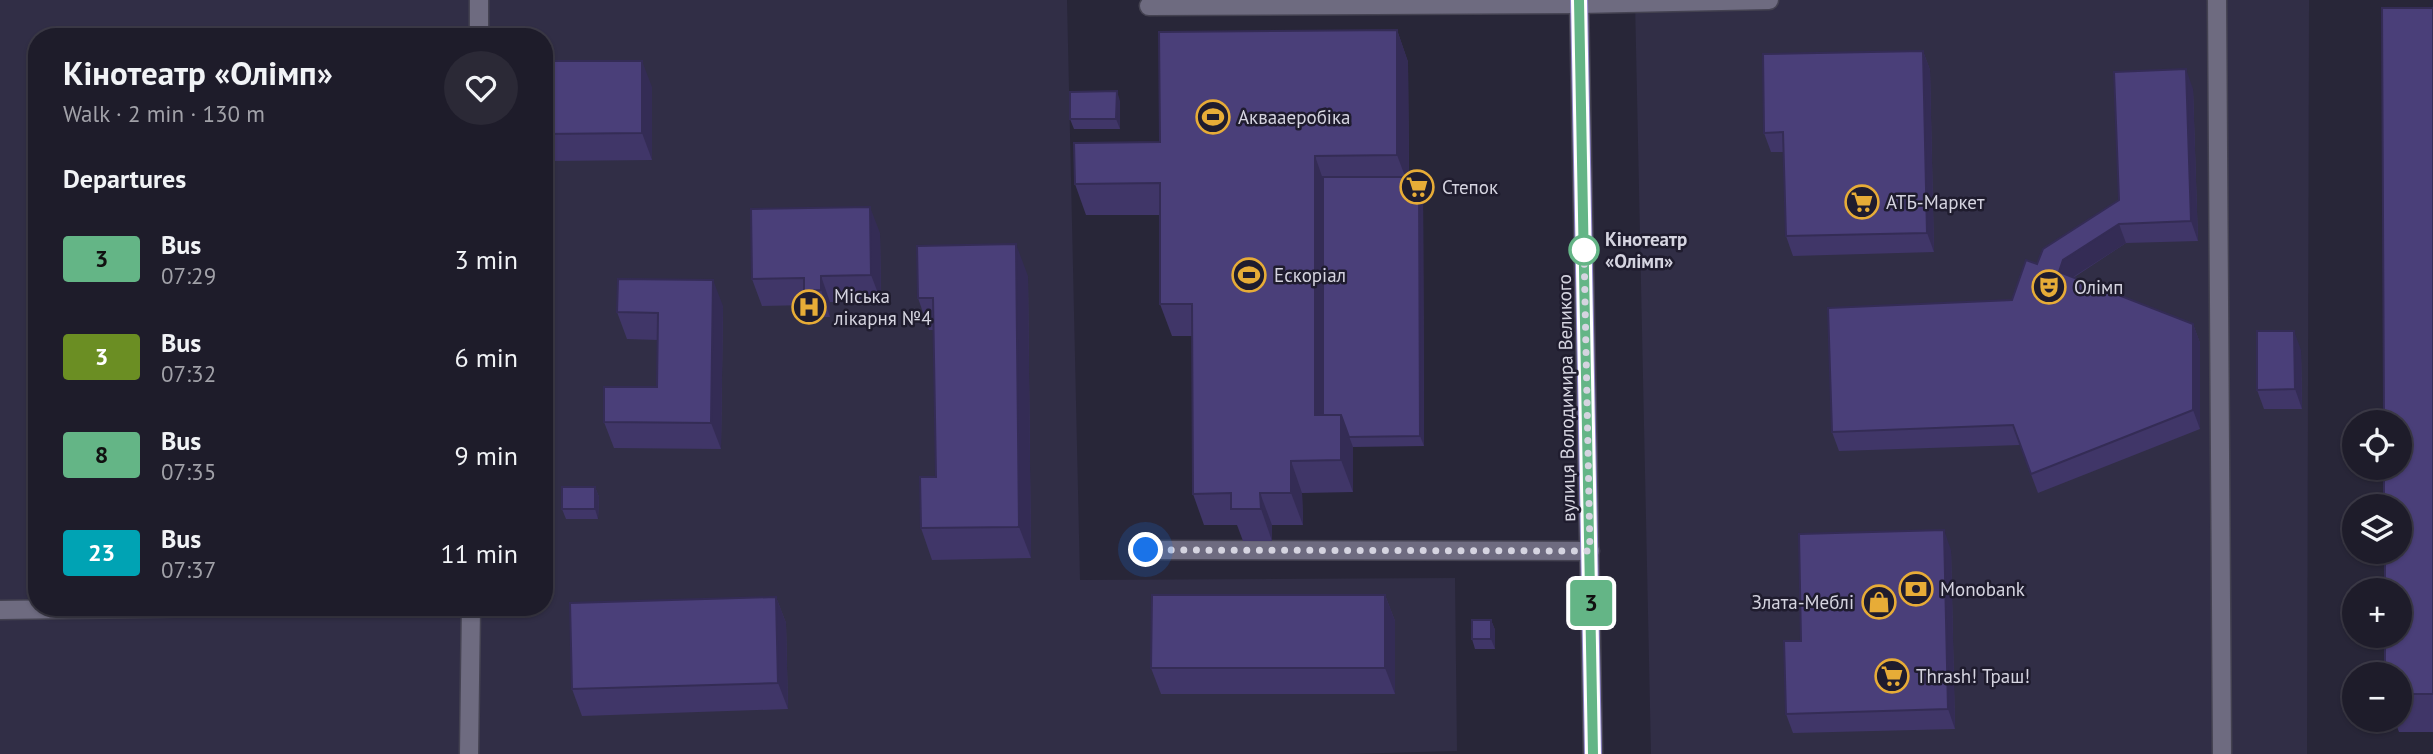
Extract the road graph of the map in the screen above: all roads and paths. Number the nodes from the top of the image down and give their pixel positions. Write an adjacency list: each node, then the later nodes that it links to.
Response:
1 (479, 0): 6 (street)
2 (1769, 0): 4 (street)
3 (2217, 0): 14 (street)
4 (1579, 2): 5 (street); 8 (main road, вулиця Володимира Великого)
5 (1149, 6)
6 (479, 28)
7 (1146, 550): 8 (street)
8 (1590, 551): 13 (main road, вулиця Володимира Великого)
9 (0, 610): 10 (street)
10 (28, 610)
11 (471, 616): 12 (street)
12 (470, 754)
13 (1593, 754)
14 (2222, 754)

